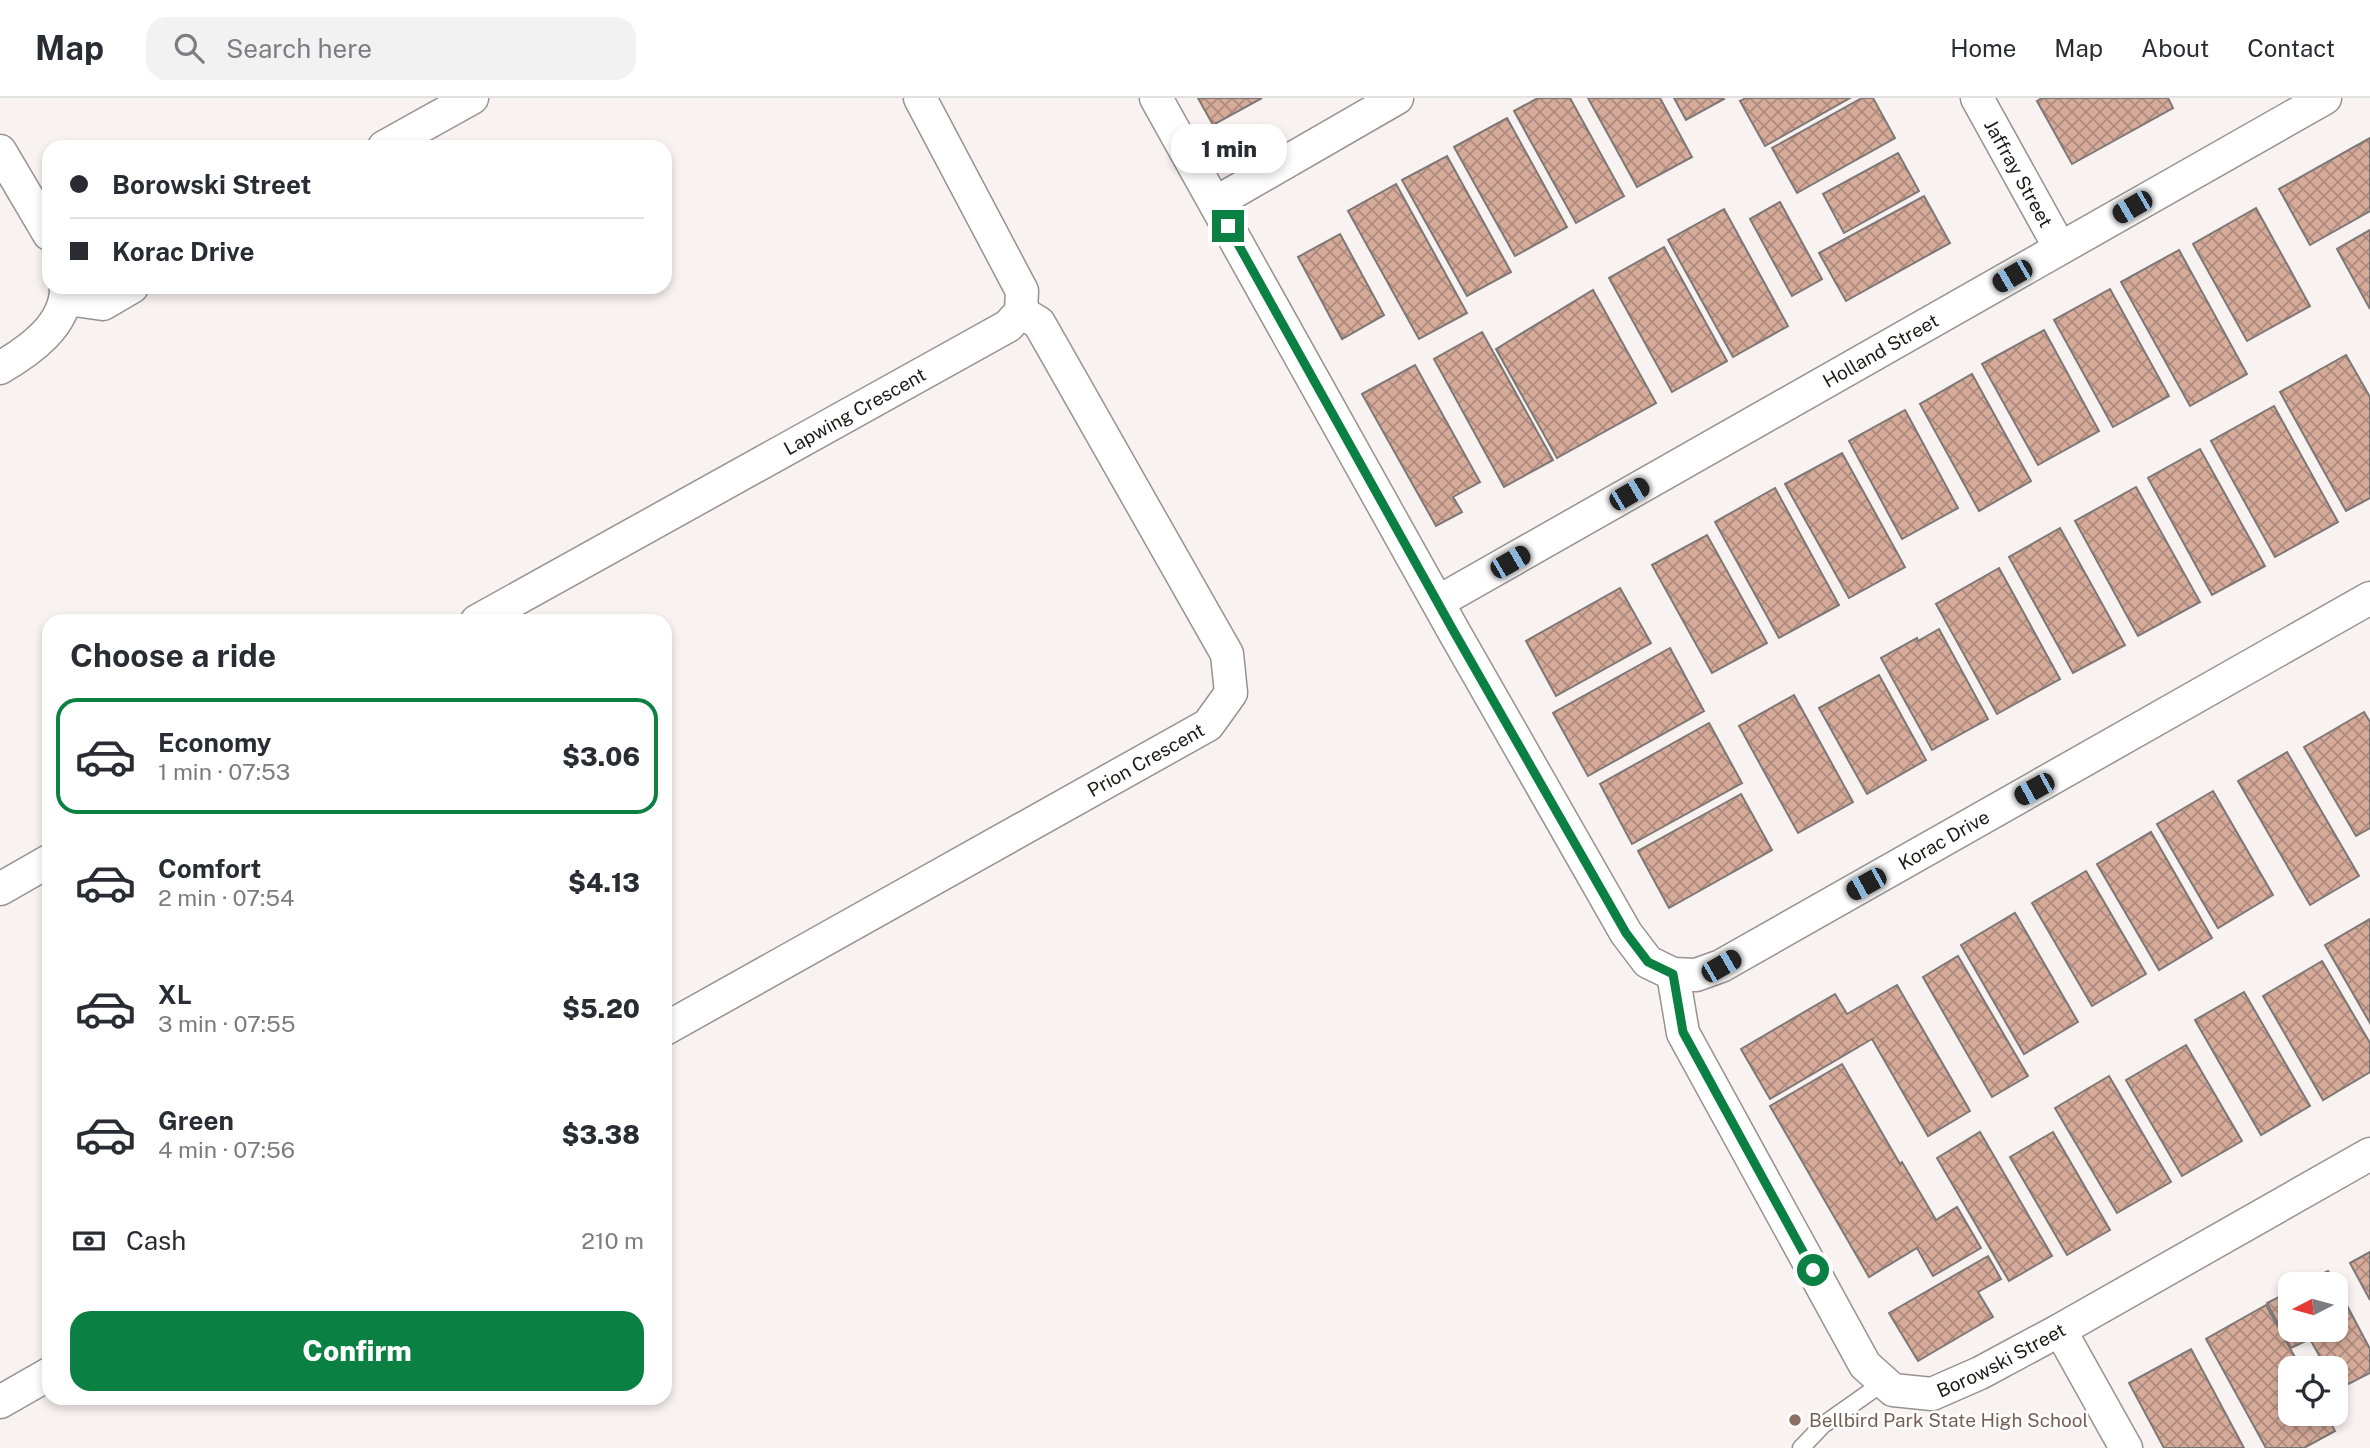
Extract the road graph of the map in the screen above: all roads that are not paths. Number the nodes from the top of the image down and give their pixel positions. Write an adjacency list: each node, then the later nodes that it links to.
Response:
1 (472, 98): 7 (street)
2 (920, 98): 15 (street)
3 (1156, 98): 9 (street)
4 (1397, 98): 9 (street)
5 (1977, 98): 11 (street, Jaffray Street)
6 (2325, 98): 11 (street, Holland Street)
7 (397, 140)
8 (0, 151): 10 (street)
9 (1215, 203): 18 (street)
10 (42, 222)
11 (2060, 248): 18 (street, Holland Street)
12 (66, 294): 16 (street)
13 (69, 294): 14 (street)
14 (120, 294)
15 (1021, 312): 19 (street, Lapwing Crescent); 23 (street, Prion Crescent)
16 (0, 368)
17 (2370, 598): 22 (street, Korac Drive)
18 (1438, 603): 22 (street)
19 (490, 614)
20 (42, 866): 21 (street)
21 (0, 889)
22 (1673, 974): 27 (street, Borowski Street)
23 (672, 1025)
24 (2370, 1154): 25 (street, Borowski Street)
25 (2060, 1330): 27 (street, Borowski Street); 30 (street)
26 (42, 1378): 28 (street)
27 (1884, 1382): 29 (lane)
28 (0, 1402)
29 (1801, 1448)
30 (2126, 1448)

